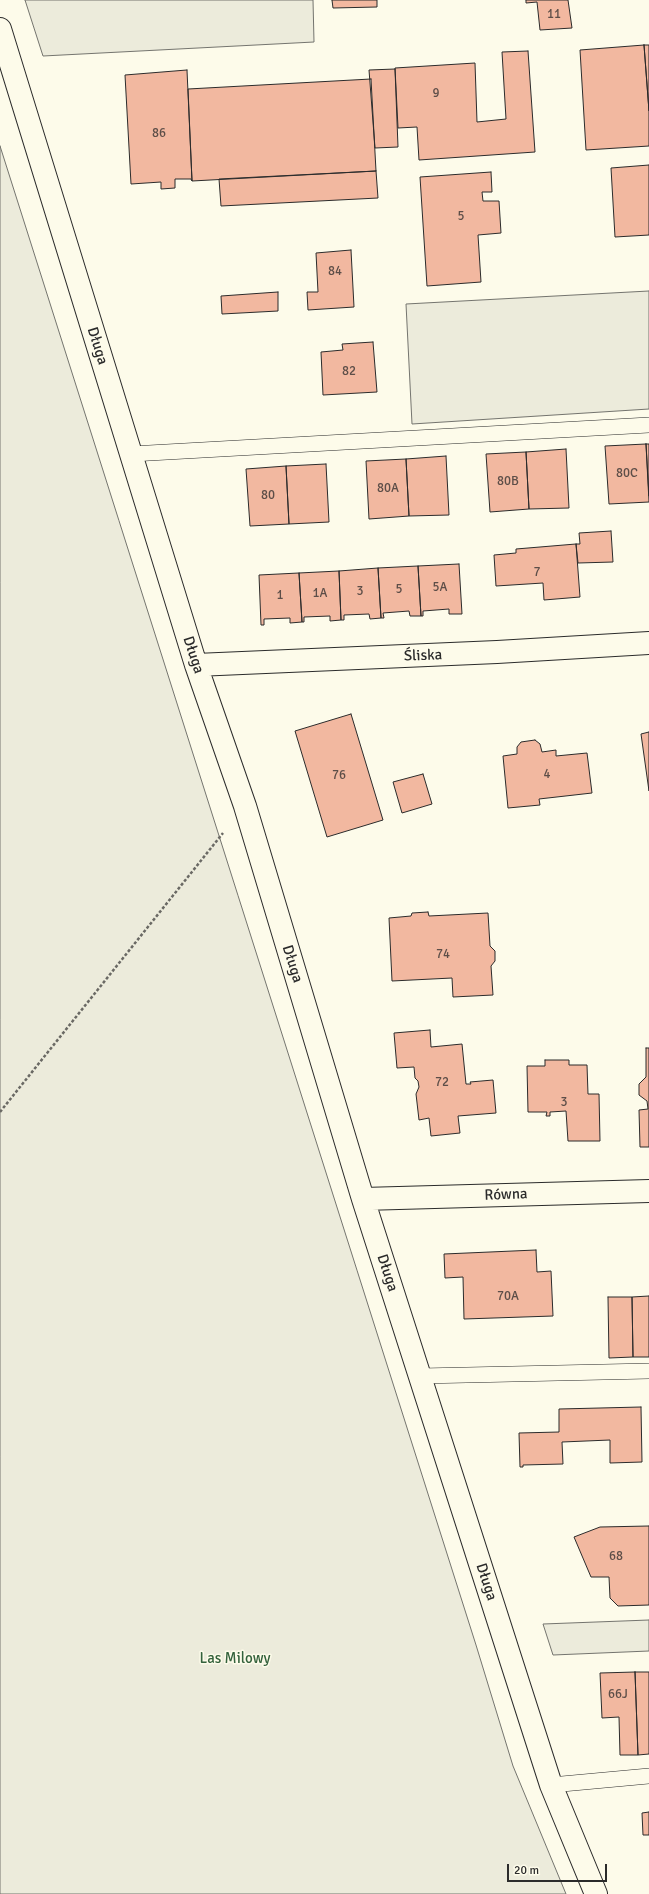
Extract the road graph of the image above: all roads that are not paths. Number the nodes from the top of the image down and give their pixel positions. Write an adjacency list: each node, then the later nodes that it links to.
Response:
1 (0, 29): 3 (street, Długa)
2 (649, 425): 3 (lane)
3 (131, 454): 5 (street, Długa)
4 (649, 643): 5 (street, Śliska)
5 (196, 665): 7 (street, Długa)
6 (649, 1191): 7 (street, Równa)
7 (363, 1199): 9 (street, Długa)
8 (649, 1371): 9 (lane)
9 (421, 1376): 11 (street, Długa)
10 (649, 1776): 11 (lane)
11 (551, 1785): 12 (street, Długa)
12 (596, 1894)

